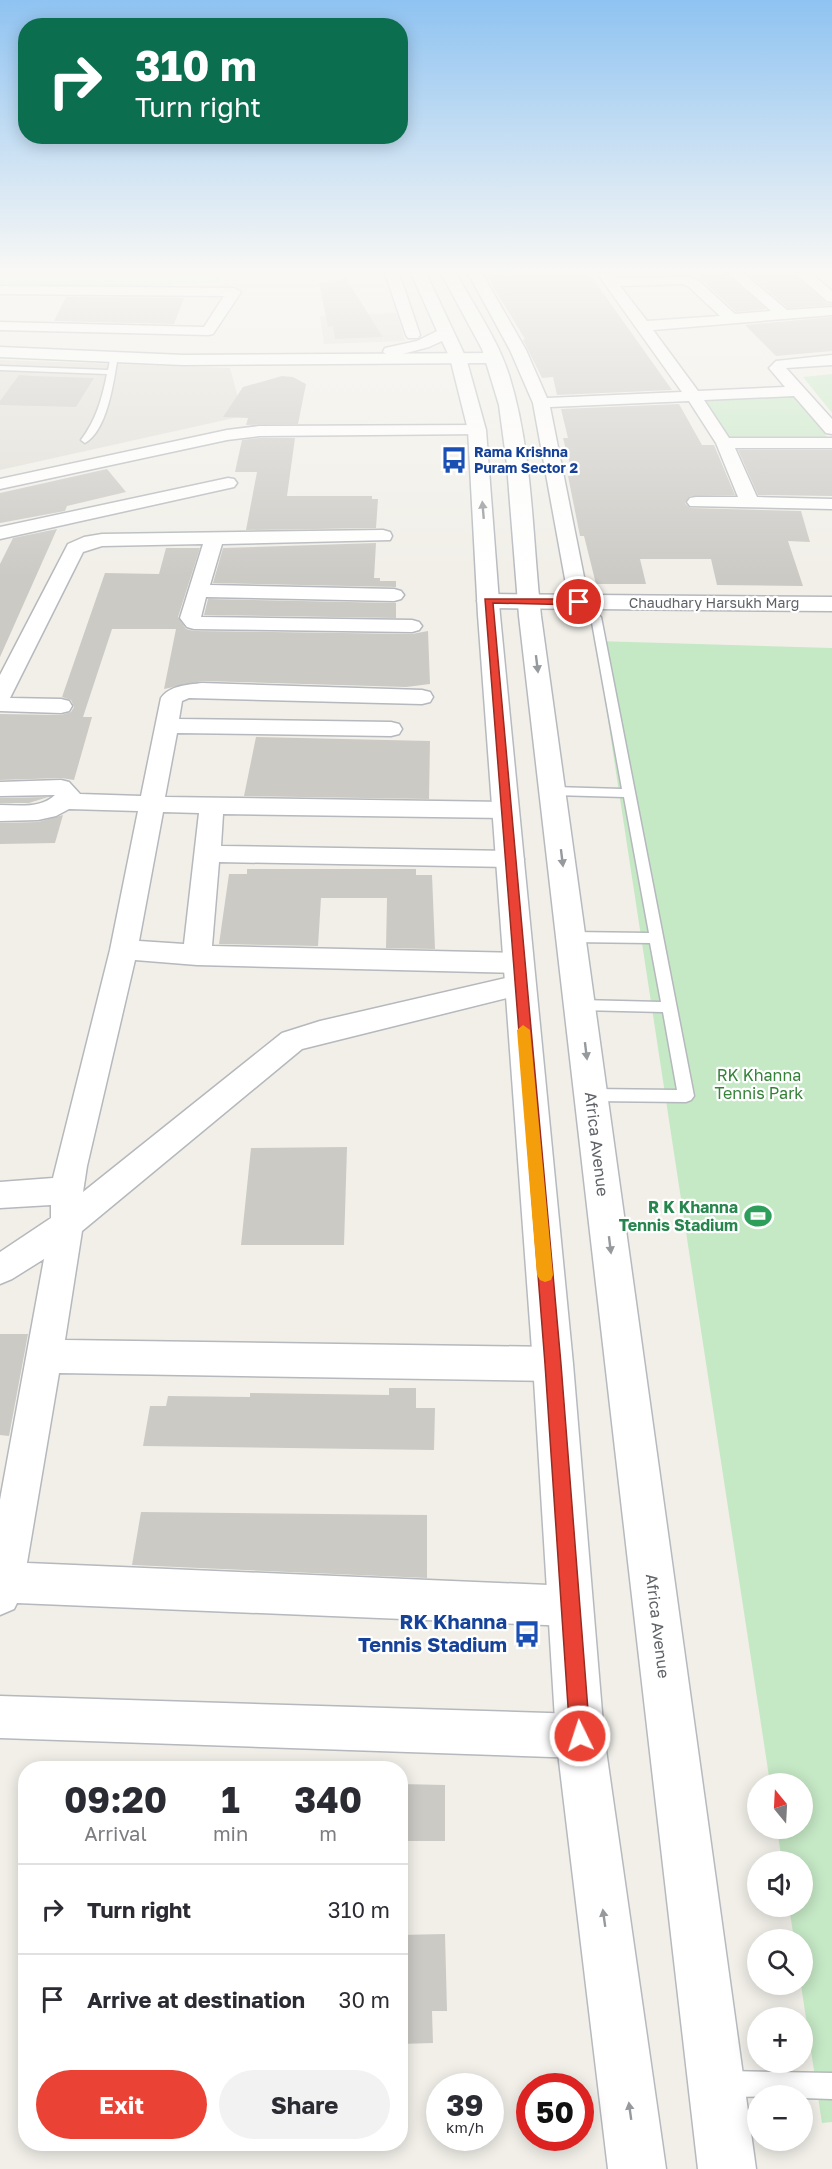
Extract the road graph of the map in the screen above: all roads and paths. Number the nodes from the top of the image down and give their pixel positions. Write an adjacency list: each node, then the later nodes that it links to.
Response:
1 (111, 374): 12 (lane)
2 (458, 374): 11 (main road, Africa Avenue)
3 (500, 374): 28 (main road, Africa Avenue)
4 (529, 374): 9 (street)
5 (678, 374): 8 (street)
6 (782, 374): 7 (street)
7 (799, 391): 8 (street); 10 (street)
8 (693, 395): 9 (street); 13 (street)
9 (541, 403): 29 (street)
10 (832, 429)
11 (477, 430): 16 (street); 23 (main road, Africa Avenue, one-way to 11)
12 (85, 440)
13 (724, 443): 14 (street); 18 (street)
14 (832, 443)
15 (228, 483): 20 (street)
16 (0, 484)
17 (696, 502): 18 (street)
18 (750, 503): 19 (street)
19 (832, 504)
20 (0, 533)
21 (383, 536): 22 (street)
22 (215, 537): 24 (street); 32 (street)
23 (486, 545): 27 (main road, Africa Avenue); 36 (main road)
24 (197, 591): 25 (street); 31 (street)
25 (394, 594)
26 (832, 604): 29 (main road, Chaudhary Harsukh Marg)
27 (488, 608): 28 (main road, Chaudhary Harsukh Marg); 36 (main road, Africa Avenue)
28 (529, 608): 29 (main road, Chaudhary Harsukh Marg); 40 (main road, Africa Avenue, one-way to 40)
29 (586, 612): 30 (main road, Chaudhary Harsukh Marg); 41 (lane)
30 (832, 618)
31 (412, 626)
32 (0, 696)
33 (422, 697): 37 (street)
34 (0, 704): 35 (street)
35 (61, 706)
36 (497, 709): 45 (main road, Africa Avenue)
37 (166, 726): 38 (street); 43 (street)
38 (391, 729)
39 (0, 789): 42 (street)
40 (554, 791): 41 (lane); 49 (main road, Africa Avenue, one-way to 49)
41 (629, 793): 50 (lane)
42 (64, 801): 43 (street); 46 (street)
43 (153, 804): 44 (street); 51 (street)
44 (212, 806): 45 (street); 47 (street)
45 (505, 810): 48 (main road, Africa Avenue)
46 (0, 813)
47 (208, 854): 48 (street); 52 (street)
48 (511, 859): 53 (main road, Africa Avenue)
49 (572, 937): 50 (lane); 54 (main road, Africa Avenue)
50 (657, 938): 55 (lane)
51 (124, 950): 52 (street); 58 (street)
52 (197, 955): 53 (street)
53 (518, 974): 58 (street); 61 (main road, Africa Avenue)
54 (580, 1005): 55 (lane); 56 (main road, Africa Avenue, one-way to 56)
55 (670, 1007): 56 (lane)
56 (591, 1095): 66 (main road, Africa Avenue, one-way to 66)
57 (0, 1195): 58 (street)
58 (67, 1208): 59 (street); 60 (street)
59 (0, 1269)
60 (44, 1356): 61 (street); 62 (street)
61 (553, 1364): 63 (main road, Africa Avenue)
62 (1, 1588): 63 (street)
63 (571, 1606): 65 (main road, Africa Avenue)
64 (0, 1717): 65 (street)
65 (580, 1736): 68 (main road, Africa Avenue, one-way to 65)
66 (716, 2084): 67 (lane); 69 (main road, Africa Avenue)
67 (832, 2086)
68 (637, 2169)
69 (727, 2169)

